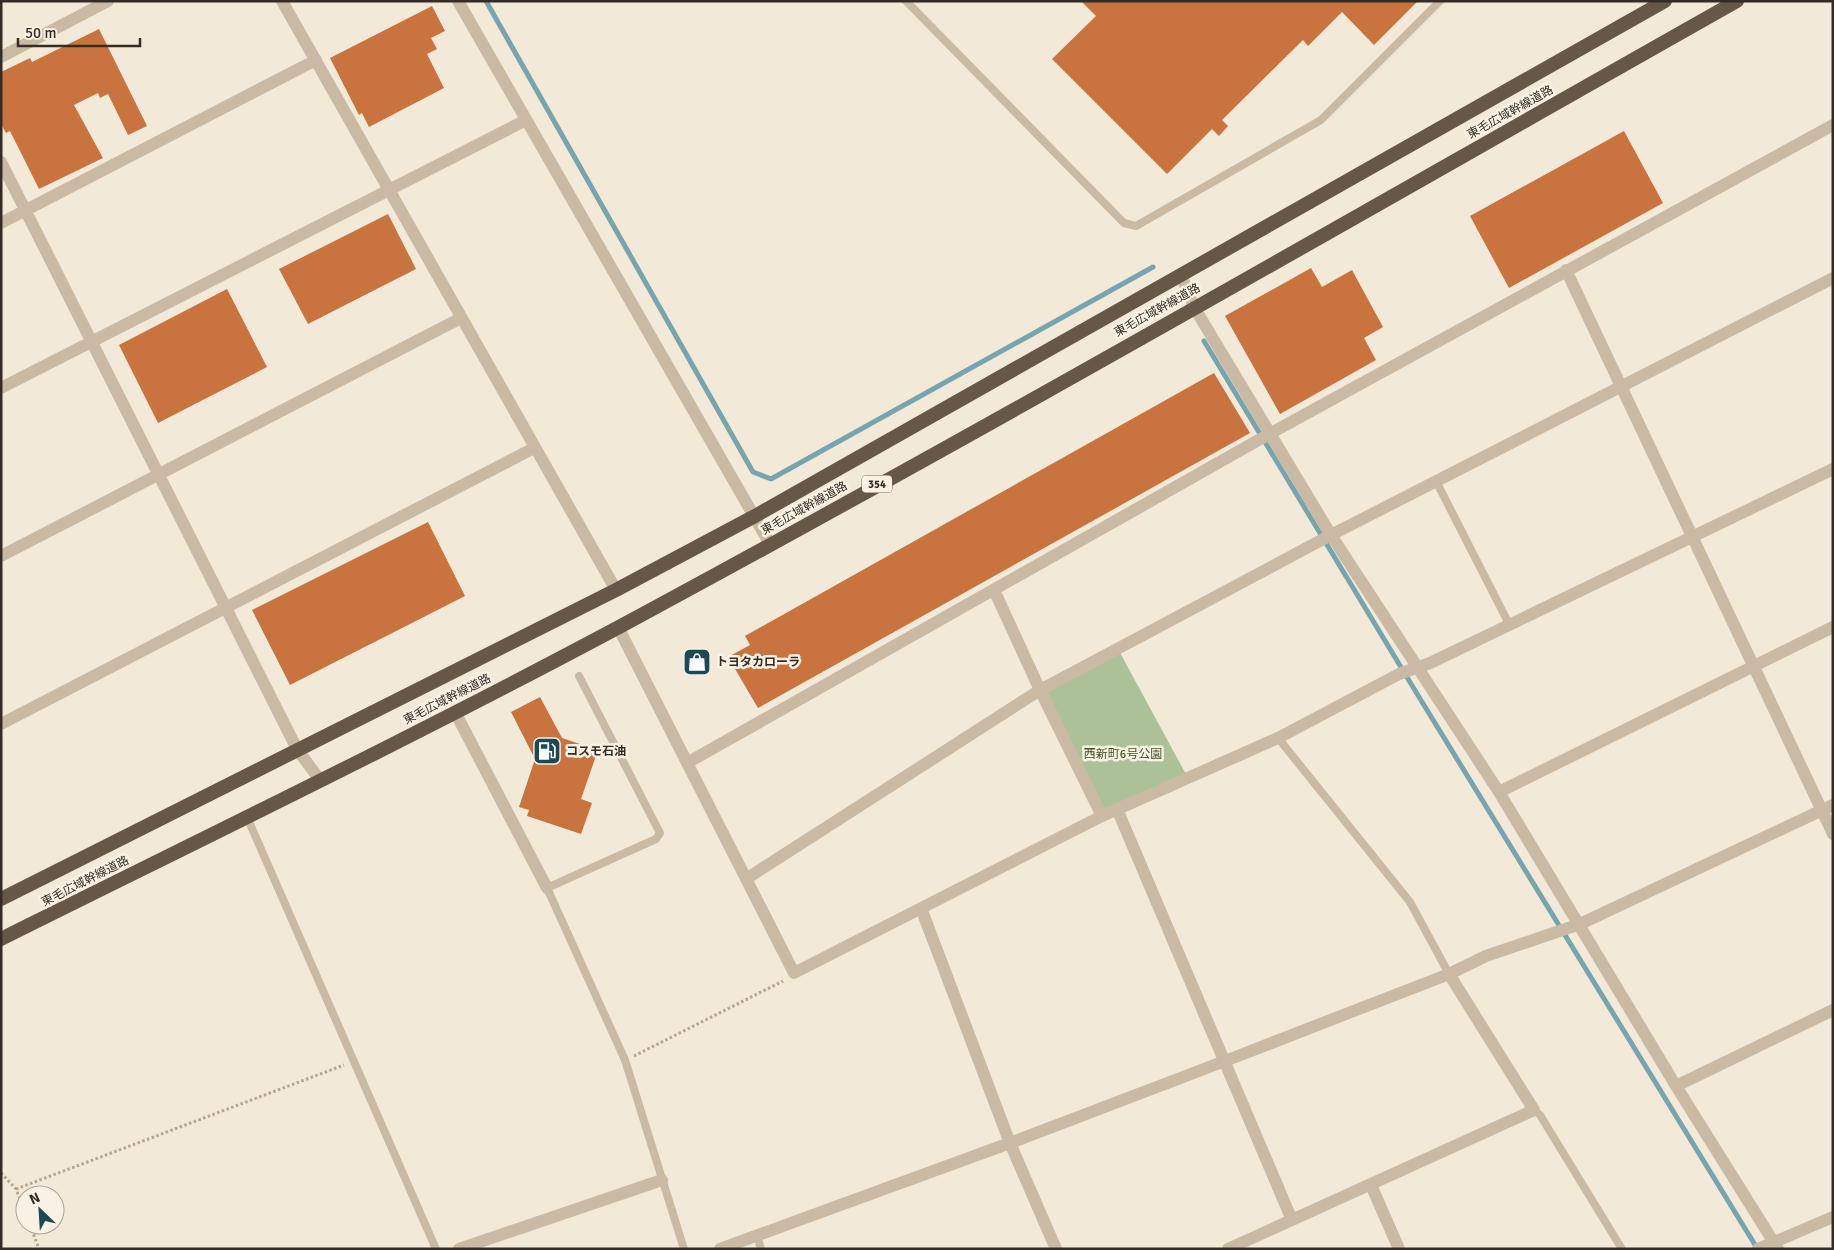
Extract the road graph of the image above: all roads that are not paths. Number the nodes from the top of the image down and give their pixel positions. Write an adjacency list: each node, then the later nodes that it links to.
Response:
1 (108, 1): 8 (street)
2 (282, 1): 9 (street)
3 (458, 1): 10 (street)
4 (1440, 1): 7 (lane)
5 (1665, 1): 17 (highway, 東毛広域幹線道路 / 354)
6 (1737, 1): 19 (highway, 東毛広域幹線道路 / 354)
7 (910, 3)
8 (1, 57)
9 (316, 60): 13 (street); 14 (street)
10 (526, 120): 13 (street); 29 (street)
11 (1833, 125): 16 (street)
12 (1, 162): 14 (street)
13 (389, 191): 20 (street); 21 (street)
14 (26, 210): 15 (street); 21 (street)
15 (1, 223)
16 (1566, 270): 22 (street); 24 (street)
17 (1180, 275): 19 (street); 29 (highway, 東毛広域幹線道路 / 354)
18 (1833, 278): 22 (street)
19 (1194, 307): 24 (street); 32 (highway, 東毛広域幹線道路 / 354)
20 (461, 318): 25 (street); 27 (street)
21 (92, 342): 23 (street); 27 (street)
22 (1622, 384): 28 (street); 31 (street)
23 (1, 388)
24 (1271, 433): 30 (street); 35 (street)
25 (534, 448): 34 (street); 36 (street)
26 (1833, 469): 31 (street)
27 (160, 475): 33 (street); 36 (street)
28 (1436, 481): 30 (street); 37 (lane)
29 (755, 516): 32 (street); 34 (highway, 東毛広域幹線道路 / 354)
30 (1331, 535): 41 (street); 43 (street)
31 (1691, 537): 37 (street); 40 (street)
32 (770, 544): 38 (highway, 東毛広域幹線道路 / 354)
33 (1, 556)
34 (616, 590): 47 (highway, 東毛広域幹線道路 / 354)
35 (994, 590): 43 (street); 48 (street)
36 (226, 609): 45 (street); 47 (street)
37 (1509, 624): 41 (street)
38 (618, 627): 44 (highway, 東毛広域幹線道路 / 354); 48 (street)
39 (1833, 627): 40 (street)
40 (1753, 665): 50 (street); 51 (street)
41 (1416, 668): 46 (street); 50 (street)
42 (579, 676): 57 (lane)
43 (1040, 690): 53 (street); 56 (street)
44 (455, 712): 49 (highway, 東毛広域幹線道路 / 354); 57 (street)
45 (1, 724)
46 (1278, 738): 52 (street); 62 (lane)
47 (297, 749): 49 (street); 58 (highway, 東毛広域幹線道路 / 354)
48 (687, 763): 56 (street)
49 (320, 780): 54 (highway, 東毛広域幹線道路 / 354)
50 (1499, 792): 60 (street)
51 (1827, 808): 55 (street); 60 (street)
52 (1117, 809): 53 (street); 64 (street)
53 (1102, 816): 59 (street)
54 (247, 817): 61 (highway, 東毛広域幹線道路 / 354); 74 (lane)
55 (1833, 834)
56 (746, 879): 59 (street)
57 (547, 888): 68 (lane)
58 (1, 899)
59 (921, 908): 67 (street)
60 (1580, 924): 62 (street); 65 (street)
61 (1, 939)
62 (1449, 974): 64 (street); 66 (street)
63 (1833, 1010): 65 (street)
64 (1225, 1061): 67 (street); 71 (street)
65 (1676, 1086): 73 (street)
66 (1534, 1110): 69 (street); 82 (lane)
67 (1010, 1143): 72 (street); 79 (street)
68 (662, 1180): 75 (street); 76 (lane)
69 (1371, 1185): 71 (street); 81 (street)
70 (1833, 1217): 73 (street)
71 (1292, 1220): 80 (street)
72 (757, 1235): 77 (street); 78 (lane)
73 (1768, 1247)
74 (436, 1249)
75 (459, 1249)
76 (684, 1249)
77 (720, 1249)
78 (762, 1249)
79 (1056, 1249)
80 (1228, 1249)
81 (1399, 1249)
82 (1622, 1249)

